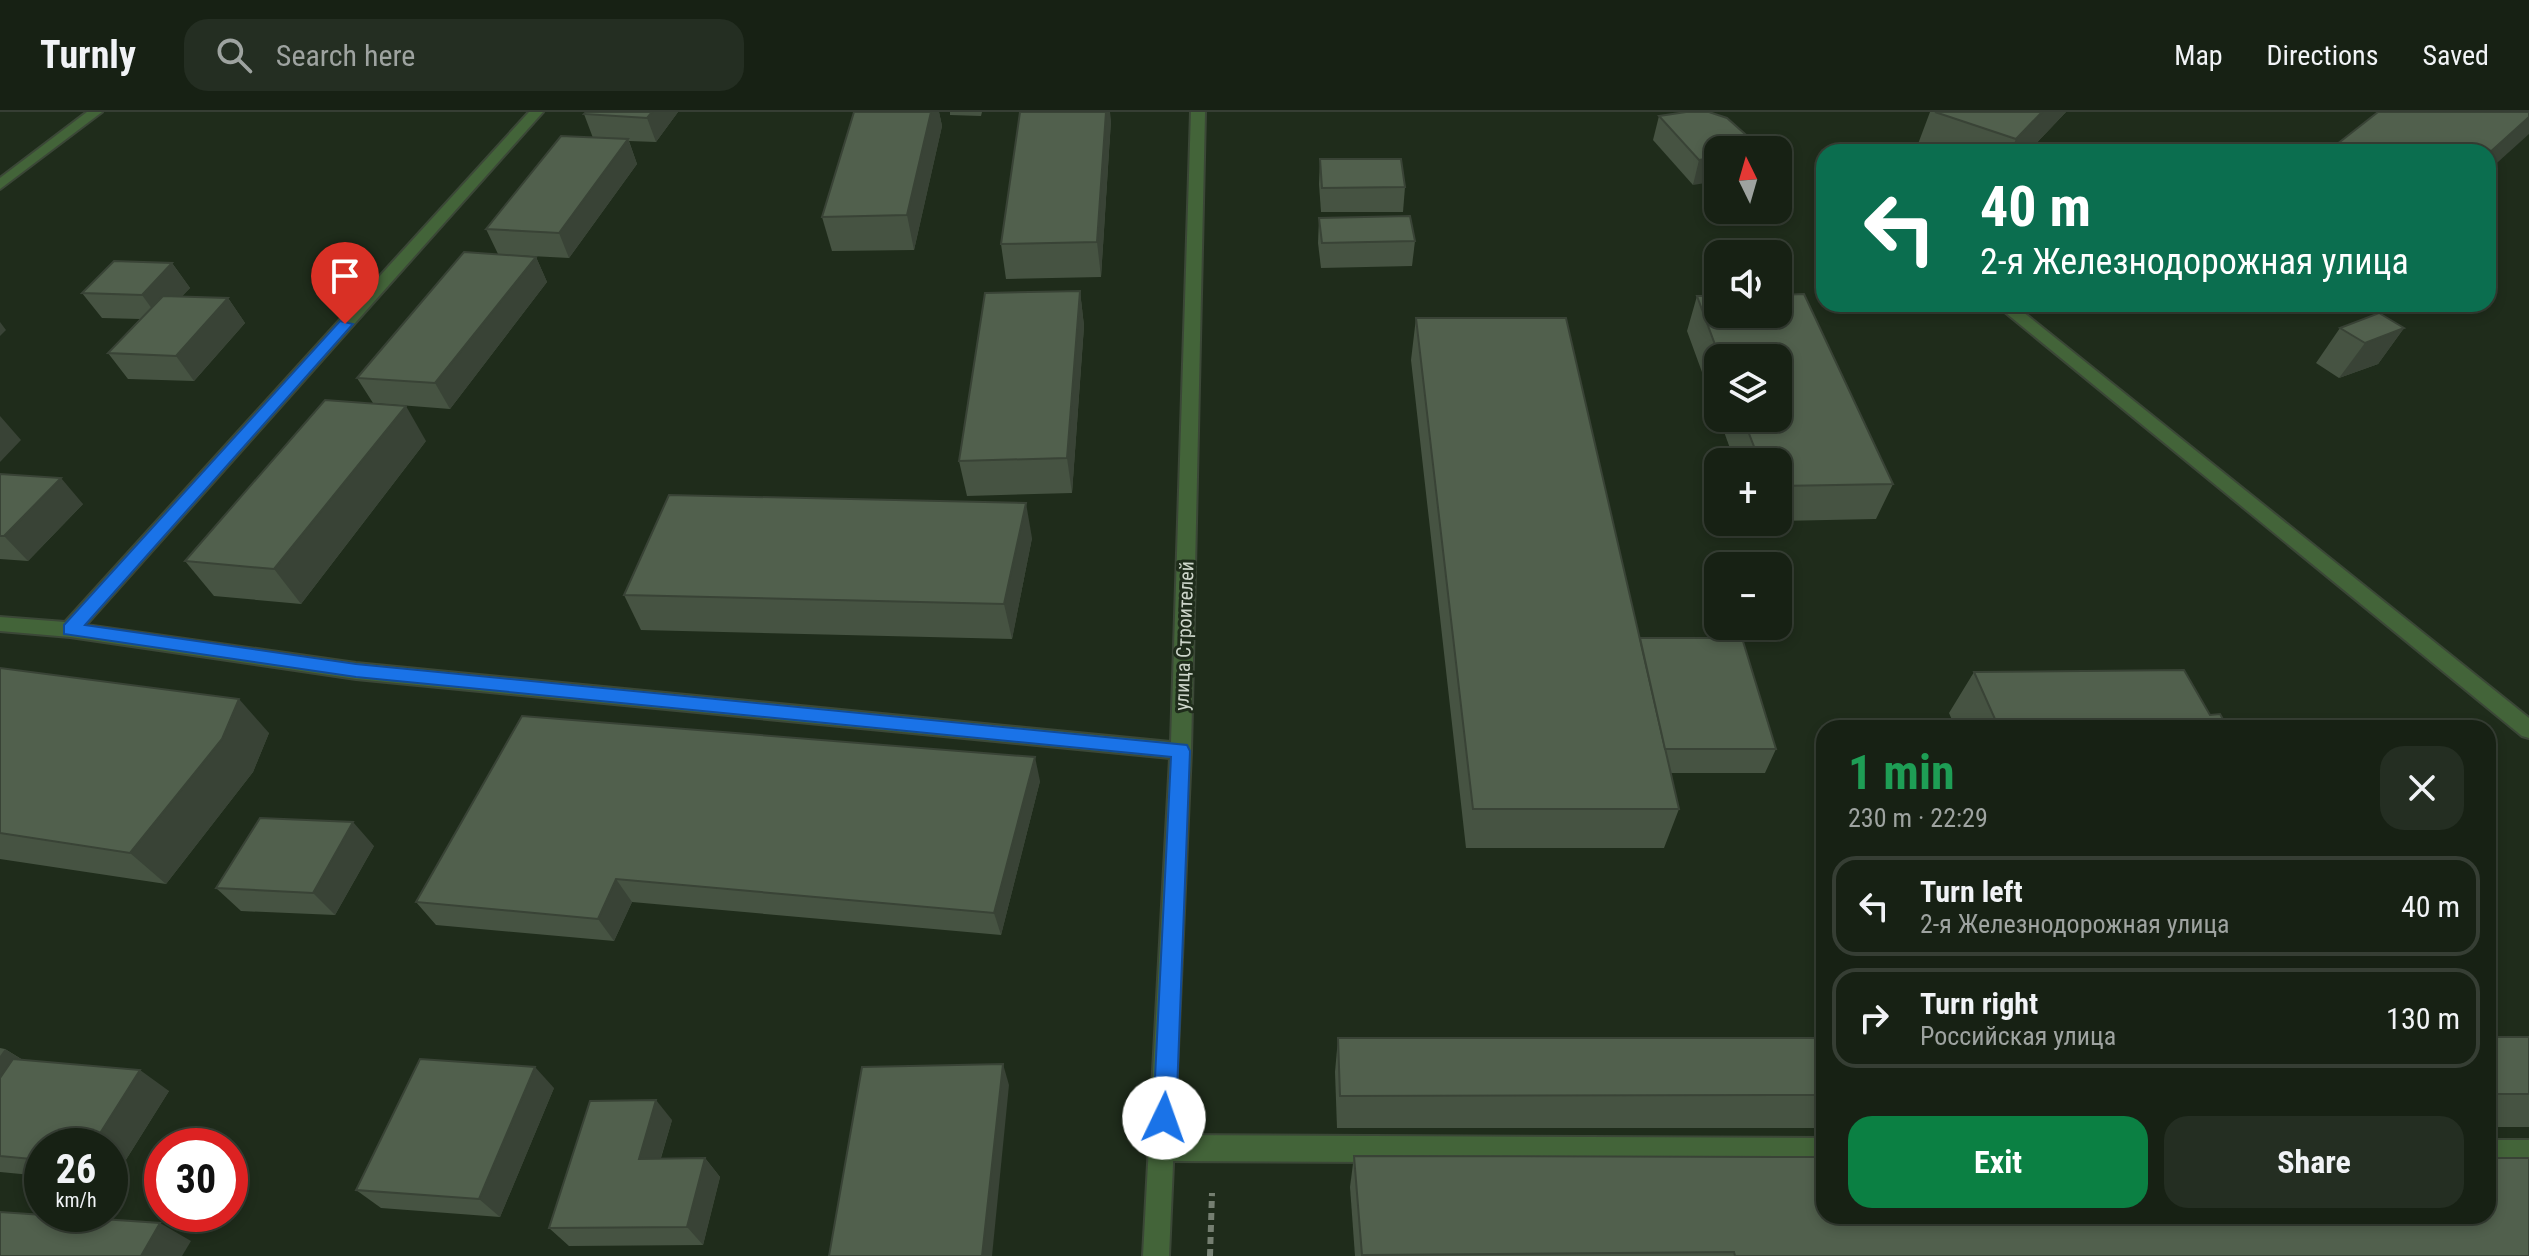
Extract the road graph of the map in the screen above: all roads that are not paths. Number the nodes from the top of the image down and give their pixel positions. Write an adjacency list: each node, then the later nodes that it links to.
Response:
1 (95, 112): 4 (street)
2 (536, 112): 7 (street)
3 (1198, 112): 9 (street, улица Строителей)
4 (0, 185)
5 (2013, 312): 8 (street)
6 (0, 624): 7 (street)
7 (70, 630): 9 (street)
8 (2529, 730)
9 (1181, 751): 10 (street, улица Строителей)
10 (1163, 1148): 11 (street); 14 (street, улица Строителей)
11 (1816, 1151)
12 (2496, 1153): 13 (street)
13 (2529, 1153)
14 (1156, 1256)

